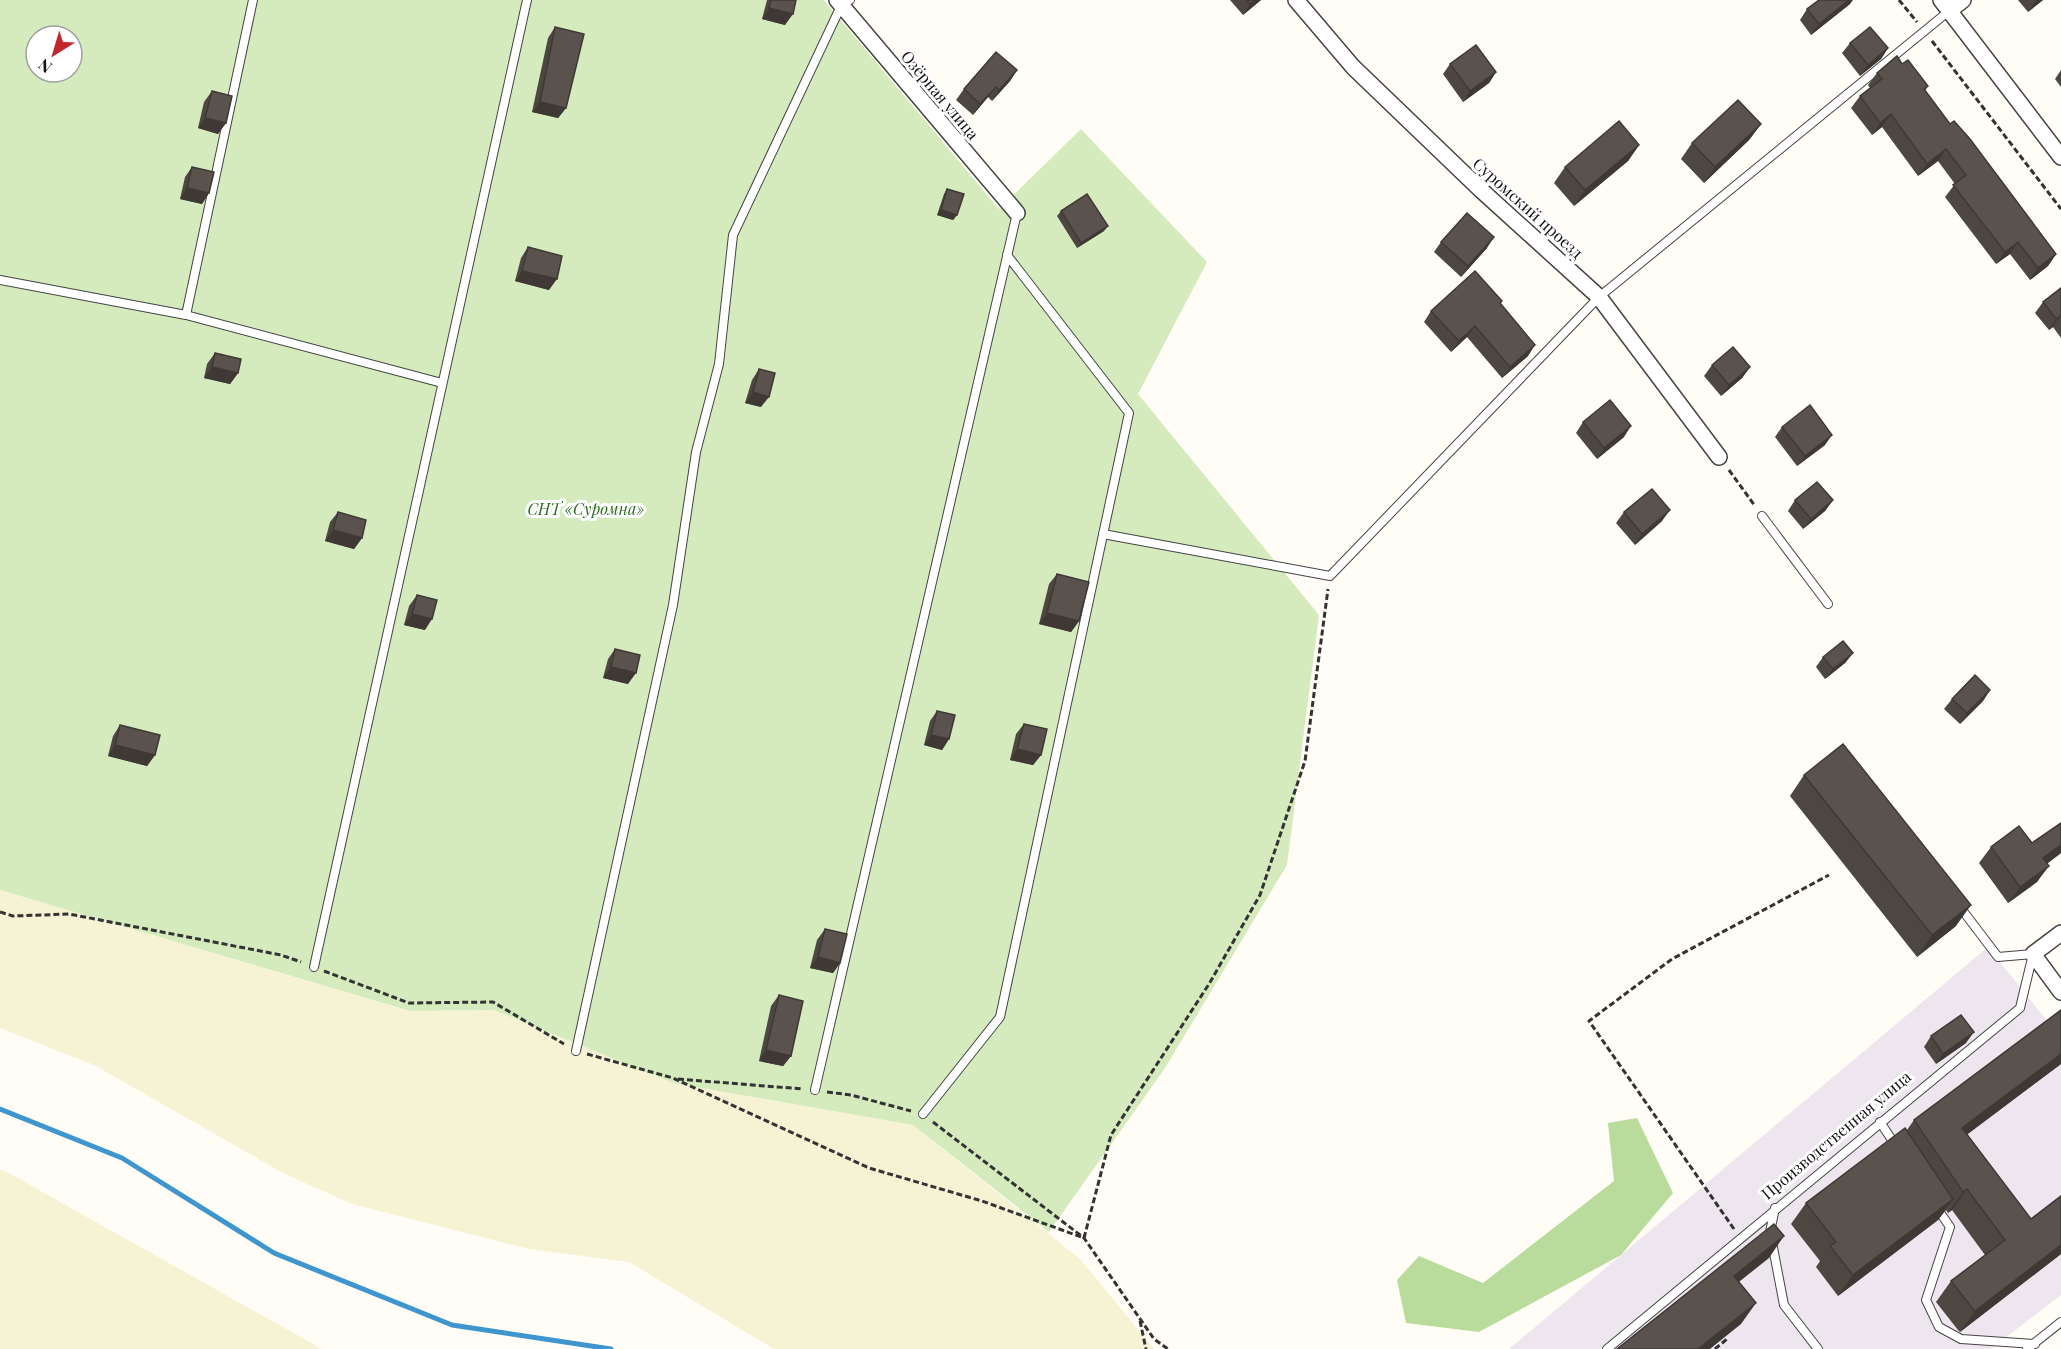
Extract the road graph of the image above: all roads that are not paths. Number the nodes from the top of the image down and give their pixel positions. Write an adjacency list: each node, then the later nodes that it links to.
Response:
1 (253, 0): 12 (lane)
2 (527, 0): 13 (lane)
3 (1296, 0): 11 (street, Суромский проезд)
4 (1963, 0): 6 (street)
5 (843, 2): 8 (street, Озёрная улица); 23 (lane)
6 (1945, 5): 7 (street); 11 (lane)
7 (2061, 157)
8 (1017, 213): 9 (lane)
9 (1007, 255): 16 (lane); 24 (lane)
10 (0, 280): 12 (lane)
11 (1599, 297): 14 (street, Суромский проезд); 16 (lane)
12 (186, 315): 13 (lane)
13 (442, 383): 21 (lane)
14 (1719, 457)
15 (1762, 516): 17 (lane)
16 (1103, 534): 25 (lane)
17 (1828, 604)
18 (1955, 900): 20 (lane)
19 (2061, 933): 20 (street)
20 (2033, 954): 22 (street); 26 (lane, Производственная улица)
21 (314, 967)
22 (2061, 992)
23 (576, 1051)
24 (815, 1090)
25 (923, 1114)
26 (1880, 1122): 27 (lane); 29 (lane, Производственная улица)
27 (1899, 1150)
28 (1931, 1198): 31 (lane)
29 (1775, 1208): 32 (lane, Производственная улица); 33 (lane)
30 (2061, 1322): 31 (lane)
31 (2035, 1344): 34 (lane)
32 (1607, 1349)
33 (1818, 1349)
34 (2027, 1349)

